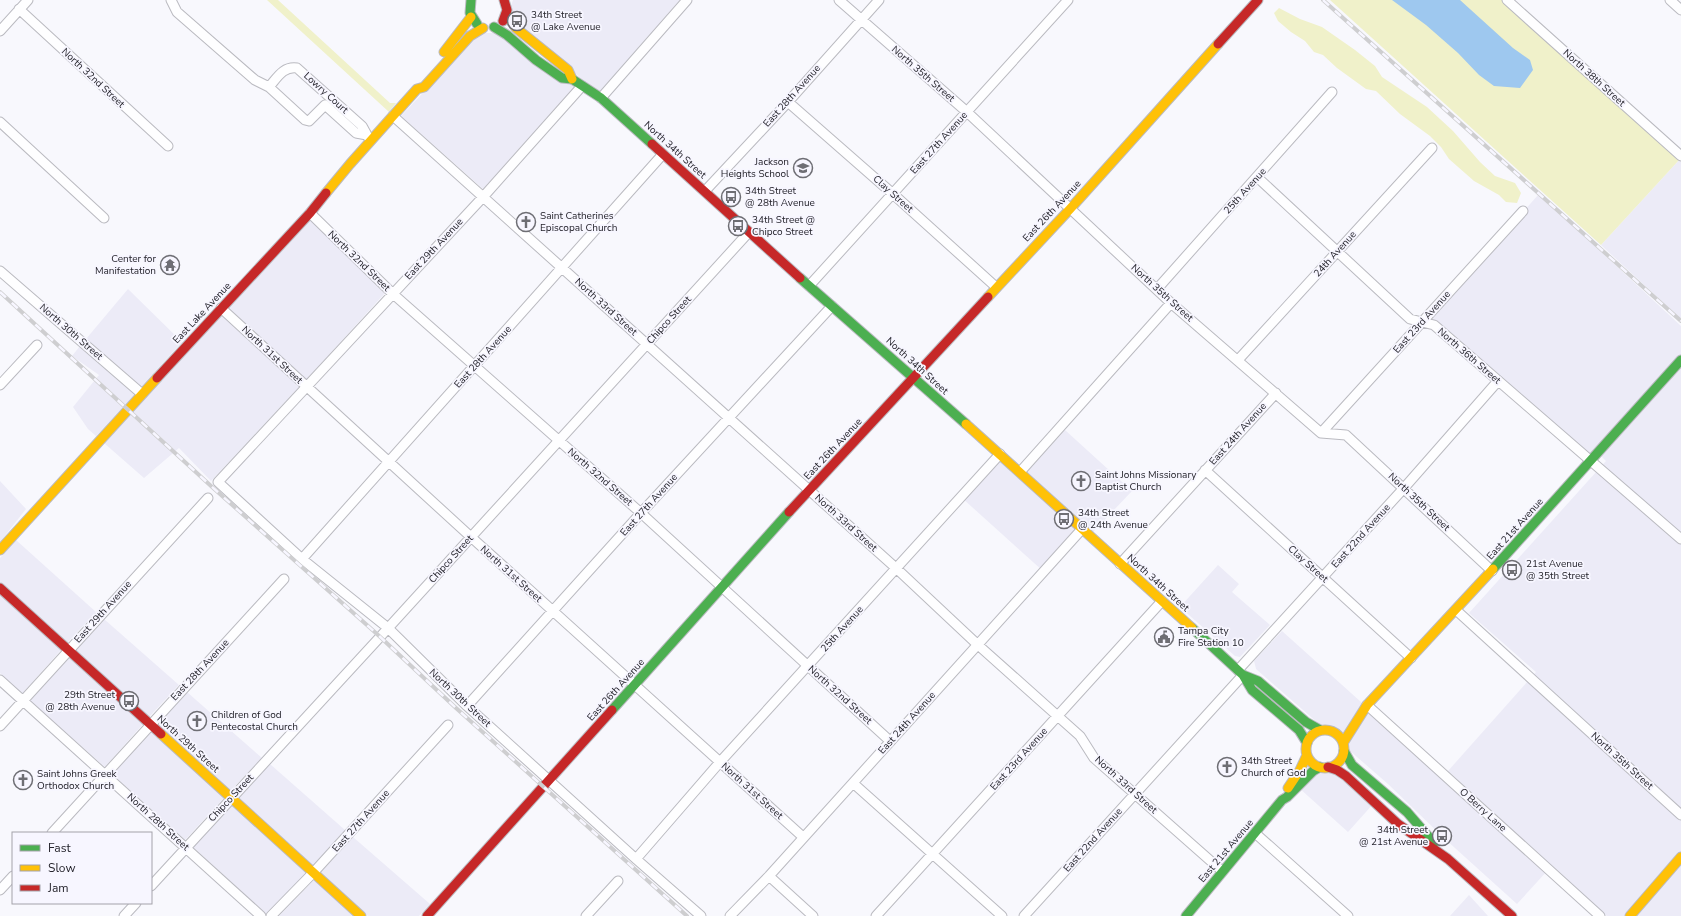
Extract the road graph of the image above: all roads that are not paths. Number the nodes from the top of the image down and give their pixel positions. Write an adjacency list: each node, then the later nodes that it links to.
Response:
1 (28, 0): 12 (street)
2 (171, 0): 21 (street)
3 (687, 0): 24 (street)
4 (839, 0): 15 (street, North 35th Street)
5 (879, 0): 15 (street, East 28th Avenue)
6 (1068, 0): 26 (street, East 27th Avenue)
7 (1258, 0): 38 (street, East 26th Avenue)
8 (1506, 0): 33 (street, North 38th Street)
9 (1670, 0): 13 (street)
10 (469, 1): 14 (street)
11 (506, 5): 16 (street); 19 (street, North 34th Street)
12 (19, 9): 18 (street); 30 (street, North 32nd Street)
13 (1681, 10)
14 (471, 17): 17 (street); 22 (street, East Lake Avenue)
15 (861, 20): 25 (street, East 28th Avenue); 26 (street, North 35th Street)
16 (494, 27): 17 (street); 19 (street, North 34th Street)
17 (483, 28): 22 (street, East Lake Avenue)
18 (0, 31)
19 (572, 79): 20 (street, North 34th Street)
20 (582, 86): 24 (street, North 34th Street); 37 (street, East 29th Avenue)
21 (269, 87): 29 (street, Lowry Court); 29 (street, Lowry Court)
22 (417, 89): 27 (street, East Lake Avenue)
23 (1332, 92): 34 (street, 25th Avenue)
24 (601, 98): 32 (street, North 34th Street)
25 (788, 102): 35 (street, East 28th Avenue); 36 (street, Clay Street)
26 (967, 112): 36 (street, East 27th Avenue); 38 (street, North 35th Street)
27 (393, 116): 29 (street, East Lake Avenue); 37 (street, North 33rd Street)
28 (0, 122): 41 (street)
29 (369, 138): 40 (street, East Lake Avenue)
30 (168, 146)
31 (1432, 148): 43 (street, 24th Avenue)
32 (663, 154): 35 (street, North 34th Street); 44 (street, East 28th Avenue)
33 (1681, 156)
34 (1257, 177): 43 (street, North 36th Street); 48 (street, 25th Avenue)
35 (705, 191): 42 (street, North 34th Street)
36 (893, 194): 46 (street, East 27th Avenue); 47 (street, Clay Street)
37 (484, 196): 44 (street, North 33rd Street); 49 (street, East 29th Avenue)
38 (1070, 209): 47 (street, East 26th Avenue); 48 (street, North 35th Street)
39 (1523, 211): 53 (street, East 23rd Avenue)
40 (310, 212): 49 (street, North 32nd Street); 52 (street, East Lake Avenue)
41 (104, 218)
42 (749, 232): 46 (street, North 34th Street); 55 (street, Chipco Street)
43 (1338, 251): 53 (street, North 36th Street); 56 (street, 24th Avenue)
44 (562, 268): 55 (street, North 33rd Street); 58 (street, East 28th Avenue)
45 (0, 271): 64 (street, North 30th Street)
46 (809, 286): 51 (street, North 34th Street)
47 (996, 287): 59 (street, East 26th Avenue)
48 (1157, 289): 50 (street, North 35th Street)
49 (392, 293): 58 (street, North 32nd Street); 62 (street, East 29th Avenue)
50 (1171, 303): 56 (street, North 35th Street); 72 (street)
51 (832, 306): 59 (street, North 34th Street); 65 (street, East 27th Avenue)
52 (221, 308): 62 (street, North 31st Street); 64 (street, East Lake Avenue)
53 (1422, 321): 60 (street, North 36th Street); 66 (street, East 23rd Avenue)
54 (37, 344): 61 (street)
55 (647, 344): 65 (street, North 33rd Street); 67 (street, Chipco Street)
56 (1238, 360): 63 (street, North 35th Street)
57 (1681, 360): 69 (street, East 21st Avenue)
58 (475, 366): 67 (street, North 32nd Street); 70 (street, East 28th Avenue)
59 (914, 379): 68 (street, North 34th Street); 75 (street, East 26th Avenue)
60 (1498, 381): 69 (street, North 36th Street); 74 (street, East 22nd Avenue)
61 (0, 385)
62 (306, 387): 70 (street, North 31st Street); 73 (street, East 29th Avenue)
63 (1276, 393): 66 (street, North 35th Street); 71 (street, East 24th Avenue)
64 (142, 394): 81 (street, East Lake Avenue)
65 (728, 418): 75 (street, North 33rd Street); 77 (street, East 27th Avenue)
66 (1321, 433): 74 (street, North 35th Street)
67 (558, 441): 77 (street, North 32nd Street); 79 (street, Chipco Street)
68 (1000, 454): 72 (street, North 34th Street); 84 (street, 25th Avenue)
69 (1591, 460): 80 (street, North 36th Street); 85 (street, East 21st Avenue)
70 (389, 462): 79 (street, North 31st Street); 82 (street, East 28th Avenue)
71 (1205, 470): 83 (street, East 24th Avenue); 86 (street, Clay Street)
72 (1020, 472): 78 (street, North 34th Street)
73 (218, 482): 82 (street, North 30th Street)
74 (1404, 488): 85 (street, North 35th Street); 86 (street, East 22nd Avenue)
75 (810, 490): 84 (street, North 33rd Street); 89 (street, East 26th Avenue)
76 (208, 498): 95 (street, East 29th Avenue)
77 (641, 513): 89 (street, North 32nd Street); 92 (street, East 27th Avenue)
78 (1082, 529): 83 (street, North 34th Street); 94 (street, East 24th Avenue)
79 (471, 537): 92 (street, North 31st Street); 93 (street, Chipco Street)
80 (1681, 539)
81 (0, 550)
82 (302, 560): 93 (street, North 30th Street)
83 (1120, 564): 90 (street, North 34th Street)
84 (897, 569): 94 (street, North 33rd Street); 97 (street, 25th Avenue)
85 (1492, 571): 91 (street, East 21st Avenue)
86 (1323, 578): 96 (street, Clay Street); 98 (street, East 22nd Avenue)
87 (284, 579): 105 (street, East 28th Avenue)
88 (0, 588): 95 (street, North 29th Street)
89 (721, 588): 97 (street, North 32nd Street); 100 (street, East 26th Avenue)
90 (1162, 601): 98 (street, North 34th Street); 104 (street, East 23rd Avenue)
91 (1456, 610): 96 (street, East 21st Avenue); 122 (street, North 35th Street)
92 (553, 611): 100 (street, North 31st Street); 102 (street, East 27th Avenue)
93 (388, 628): 102 (street, North 30th Street); 120 (street, Chipco Street)
94 (978, 645): 104 (street, North 33rd Street); 110 (street, East 24th Avenue)
95 (68, 650): 101 (street, East 29th Avenue); 105 (street, North 29th Street)
96 (1411, 658): 103 (street, East 21st Avenue)
97 (808, 666): 110 (street, North 32nd Street); 114 (street, 25th Avenue)
98 (1240, 672): 108 (street, North 34th Street); 111 (street, North 34th Street); 119 (street, East 22nd Avenue)
99 (0, 680): 101 (street, North 28th Street)
100 (635, 685): 114 (street, North 31st Street); 117 (street, East 26th Avenue)
101 (23, 701): 107 (street, East 29th Avenue); 116 (street, North 28th Street)
102 (467, 706): 117 (street, North 30th Street)
103 (1365, 707): 109 (street, East 21st Avenue); 112 (street, East 21st Avenue); 154 (street, O Berry Lane)
104 (1058, 716): 119 (street, North 33rd Street); 127 (street, East 23rd Avenue)
105 (150, 724): 116 (street, East 28th Avenue); 120 (street, North 29th Street)
106 (448, 725): 132 (street, East 27th Avenue)
107 (0, 726)
108 (1320, 730): 109 (street); 111 (street)
109 (1334, 732): 112 (street)
110 (890, 741): 118 (street, East 24th Avenue)
111 (1307, 743): 113 (street)
112 (1343, 747): 115 (street); 130 (street)
113 (1307, 755): 115 (street); 121 (street, East 21st Avenue)
114 (720, 762): 125 (street, North 31st Street); 129 (street, 25th Avenue)
115 (1324, 767): 121 (street, East 21st Avenue); 130 (street)
116 (105, 774): 123 (street, East 28th Avenue); 126 (street, North 28th Street)
117 (549, 780): 129 (street, North 30th Street); 143 (street, East 26th Avenue)
118 (853, 783): 125 (street, East 24th Avenue); 127 (street)
119 (1135, 793): 131 (street, North 33rd Street); 150 (street, East 22nd Avenue)
120 (231, 798): 126 (street, Chipco Street); 132 (street, North 29th Street)
121 (1282, 800): 124 (street, East 21st Avenue)
122 (1681, 815)
123 (53, 832)
124 (1255, 833): 131 (street, East 21st Avenue); 152 (street)
125 (804, 837): 133 (street, East 24th Avenue)
126 (185, 847): 136 (street, Chipco Street); 140 (street, North 28th Street)
127 (933, 854): 148 (street, East 23rd Avenue); 149 (street)
128 (1681, 857): 155 (street)
129 (636, 859): 145 (street, North 30th Street)
130 (1448, 859): 153 (street)
131 (1222, 872): 151 (street, East 21st Avenue)
132 (313, 873): 141 (street, East 27th Avenue); 142 (street, North 29th Street)
133 (769, 876): 146 (street, East 24th Avenue); 147 (street)
134 (12, 877): 137 (street)
135 (618, 881): 144 (street)
136 (152, 885)
137 (0, 890)
138 (135, 904): 139 (street)
139 (124, 916)
140 (261, 916)
141 (271, 916)
142 (361, 916)
143 (427, 916)
144 (586, 916)
145 (702, 916)
146 (730, 916)
147 (813, 916)
148 (876, 916)
149 (1002, 916)
150 (1024, 916)
151 (1188, 916)
152 (1348, 916)
153 (1512, 916)
154 (1600, 916)
155 (1630, 916)

